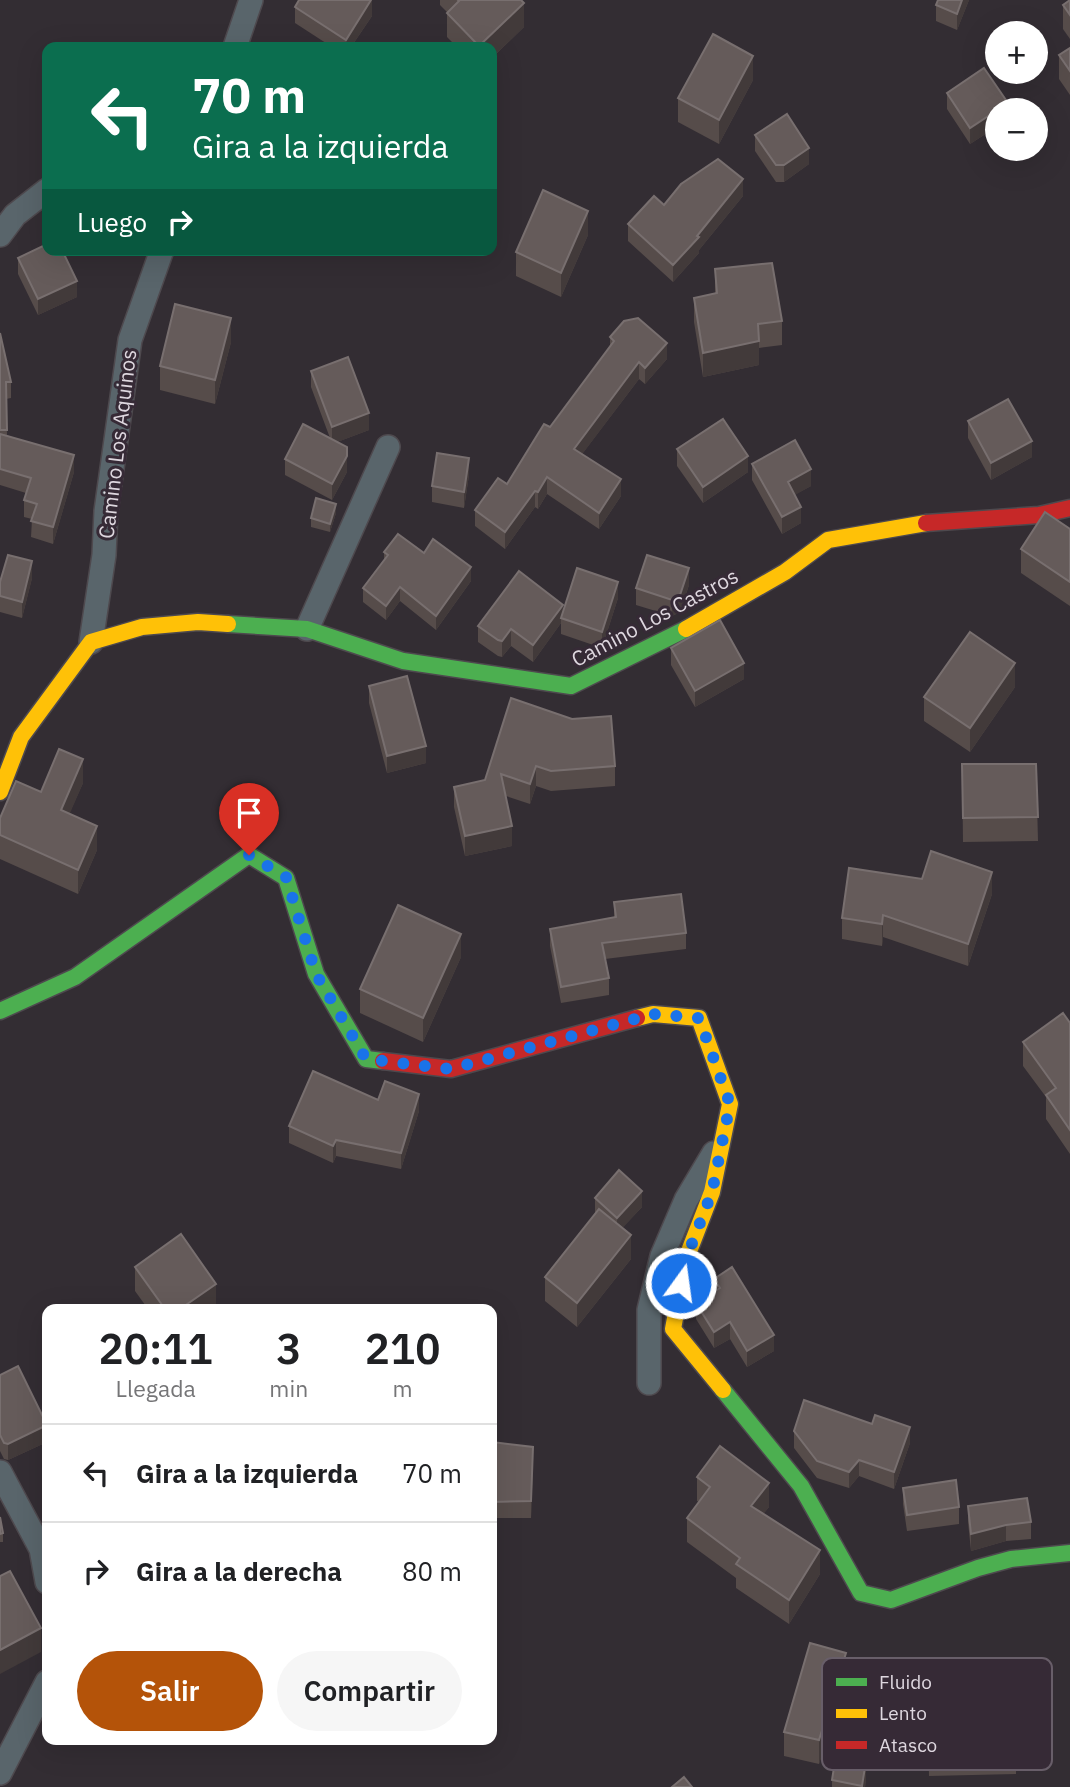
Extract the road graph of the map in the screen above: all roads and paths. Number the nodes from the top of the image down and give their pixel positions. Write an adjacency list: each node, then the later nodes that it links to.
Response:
1 (251, 0): 2 (street)
2 (237, 42)
3 (42, 194): 4 (street)
4 (0, 235)
5 (160, 256): 9 (street, Camino Los Aquinos)
6 (388, 447): 8 (street)
7 (1070, 508): 8 (street, Camino Los Castros)
8 (307, 629): 9 (street, Camino Los Castros)
9 (91, 642): 10 (street)
10 (0, 792)
11 (0, 1011): 12 (street)
12 (723, 1139): 13 (street); 15 (street)
13 (649, 1382)
14 (0, 1472): 16 (street)
15 (1070, 1553)
16 (42, 1554)
17 (42, 1692): 18 (street)
18 (0, 1773)

